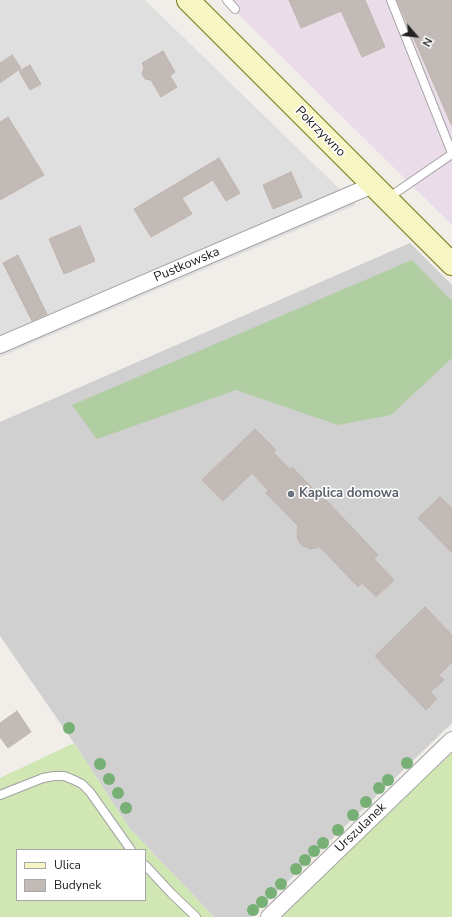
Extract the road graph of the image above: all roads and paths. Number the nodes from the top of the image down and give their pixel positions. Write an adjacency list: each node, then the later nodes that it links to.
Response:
1 (188, 0): 6 (street, Pokrzywno)
2 (227, 0): 4 (lane)
3 (391, 0): 5 (lane)
4 (234, 9)
5 (452, 154): 6 (lane)
6 (380, 192): 7 (street, Pokrzywno); 8 (street, Pustkowska)
7 (452, 264)
8 (0, 345)
9 (452, 740): 14 (street, Urszulanek)
10 (0, 795): 11 (lane)
11 (130, 849)
12 (146, 866): 13 (lane)
13 (196, 917)
14 (269, 917)

